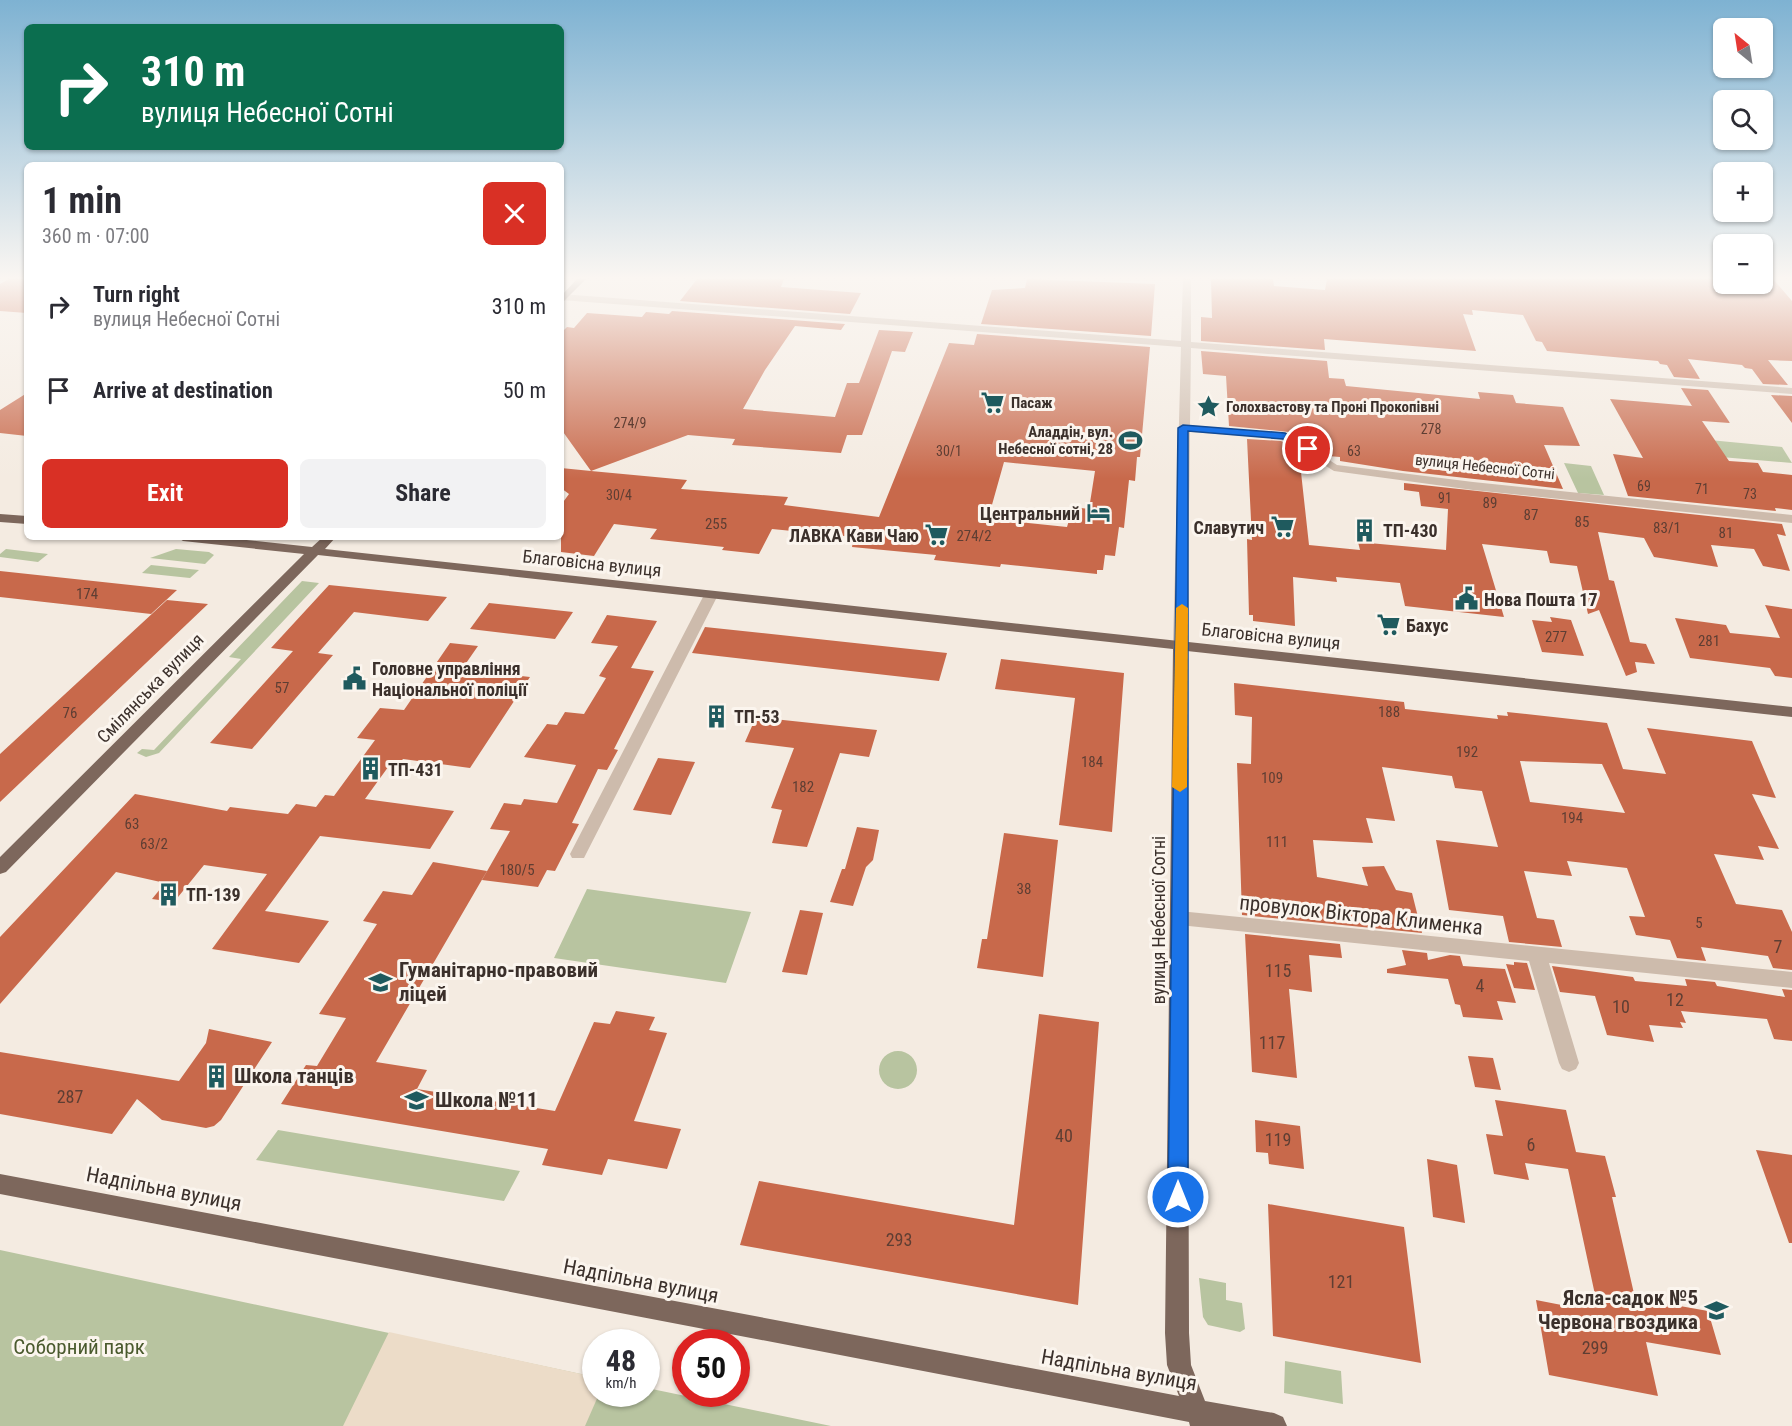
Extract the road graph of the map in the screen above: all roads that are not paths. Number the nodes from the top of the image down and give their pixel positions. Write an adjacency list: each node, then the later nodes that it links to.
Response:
1 (1184, 346): 4 (street, вулиця Небесної Сотні)
2 (1217, 346): 3 (street)
3 (1792, 390)
4 (1183, 428): 6 (street, вулиця Небесної Сотні); 12 (street, вулиця Небесної Сотні)
5 (0, 518): 7 (main road)
6 (1792, 519)
7 (24, 520)
8 (211, 540): 10 (main road, Благовісна вулиця)
9 (327, 540): 10 (main road, Смілянська вулиця)
10 (315, 551): 11 (main road, Благовісна вулиця); 15 (main road, Смілянська вулиця)
11 (711, 595): 12 (main road, Благовісна вулиця); 14 (street)
12 (1180, 646): 13 (main road, Благовісна вулиця); 16 (main road, вулиця Небесної Сотні)
13 (1792, 712)
14 (578, 854)
15 (0, 868)
16 (1179, 918): 17 (street, провулок Віктора Клименка); 21 (main road, вулиця Небесної Сотні)
17 (1537, 956): 18 (street, провулок Віктора Клименка); 19 (street)
18 (1792, 980)
19 (1569, 1063)
20 (0, 1184): 21 (main road, Надпільна вулиця)
21 (1199, 1418): 22 (main road, Надпільна вулиця)
22 (1274, 1426)

